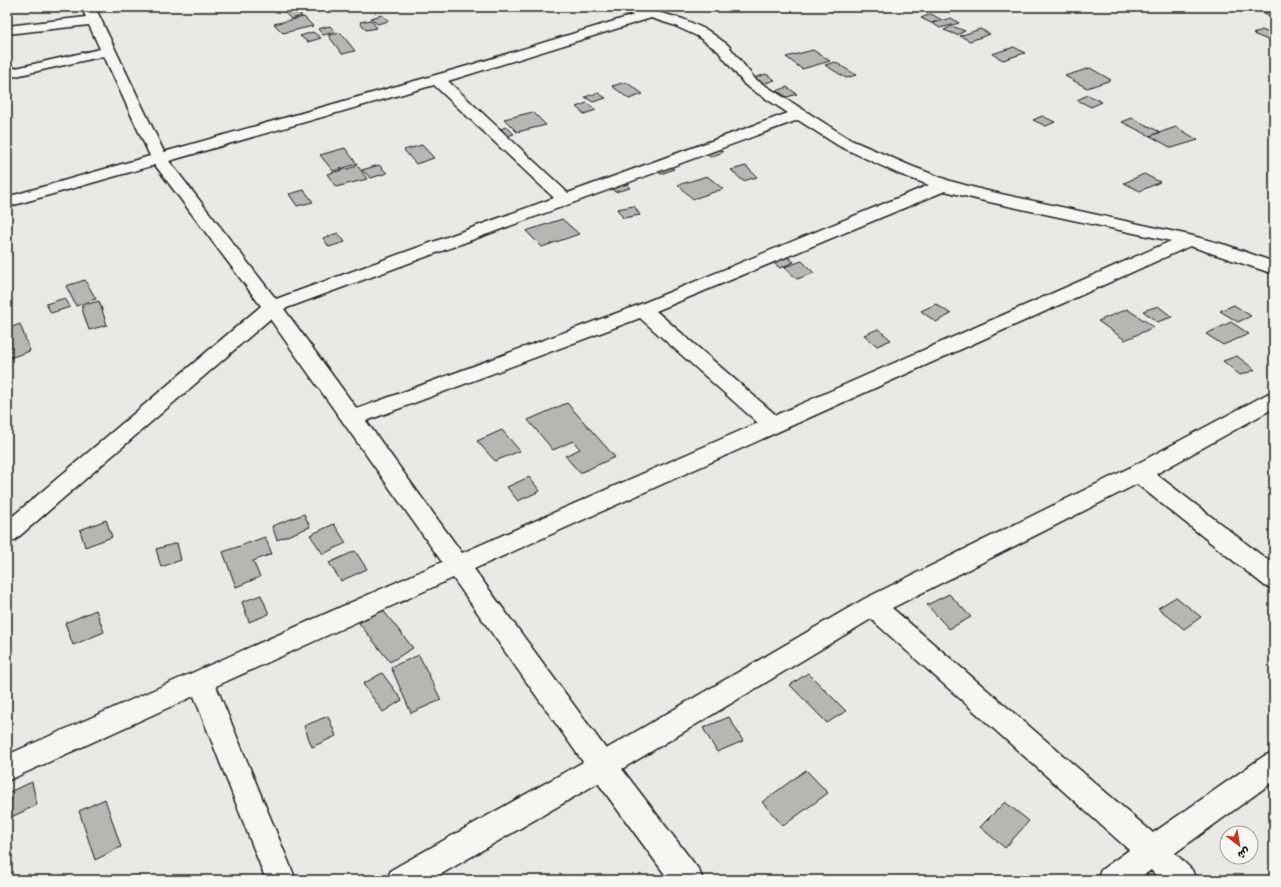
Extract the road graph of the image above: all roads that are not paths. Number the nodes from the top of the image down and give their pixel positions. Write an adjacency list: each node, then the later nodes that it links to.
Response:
1 (616, 7): 4 (street)
2 (672, 7): 4 (street)
3 (91, 14): 5 (street); 6 (street)
4 (650, 14): 8 (street); 9 (street)
5 (7, 30)
6 (109, 51): 7 (street); 10 (street)
7 (7, 74)
8 (437, 80): 10 (street); 12 (street)
9 (800, 114): 11 (street); 12 (street)
10 (159, 159): 13 (street); 16 (street)
11 (944, 185): 14 (street); 17 (street)
12 (566, 200): 16 (street)
13 (7, 202)
14 (1189, 240): 15 (street); 20 (street)
15 (1274, 268)
16 (272, 307): 19 (street); 22 (street)
17 (643, 310): 19 (street); 20 (street)
18 (1274, 399): 21 (street)
19 (353, 418): 23 (street)
20 (773, 425): 23 (street)
21 (1139, 473): 24 (street); 25 (street)
22 (7, 534)
23 (459, 565): 26 (street); 28 (street)
24 (1274, 579)
25 (873, 606): 28 (street); 30 (street)
26 (201, 681): 29 (street); 31 (street)
27 (1274, 765): 30 (street)
28 (602, 766): 32 (street); 33 (street)
29 (7, 768)
30 (1153, 852): 34 (street); 35 (street)
31 (281, 880)
32 (402, 880)
33 (688, 880)
34 (1112, 880)
35 (1182, 880)

